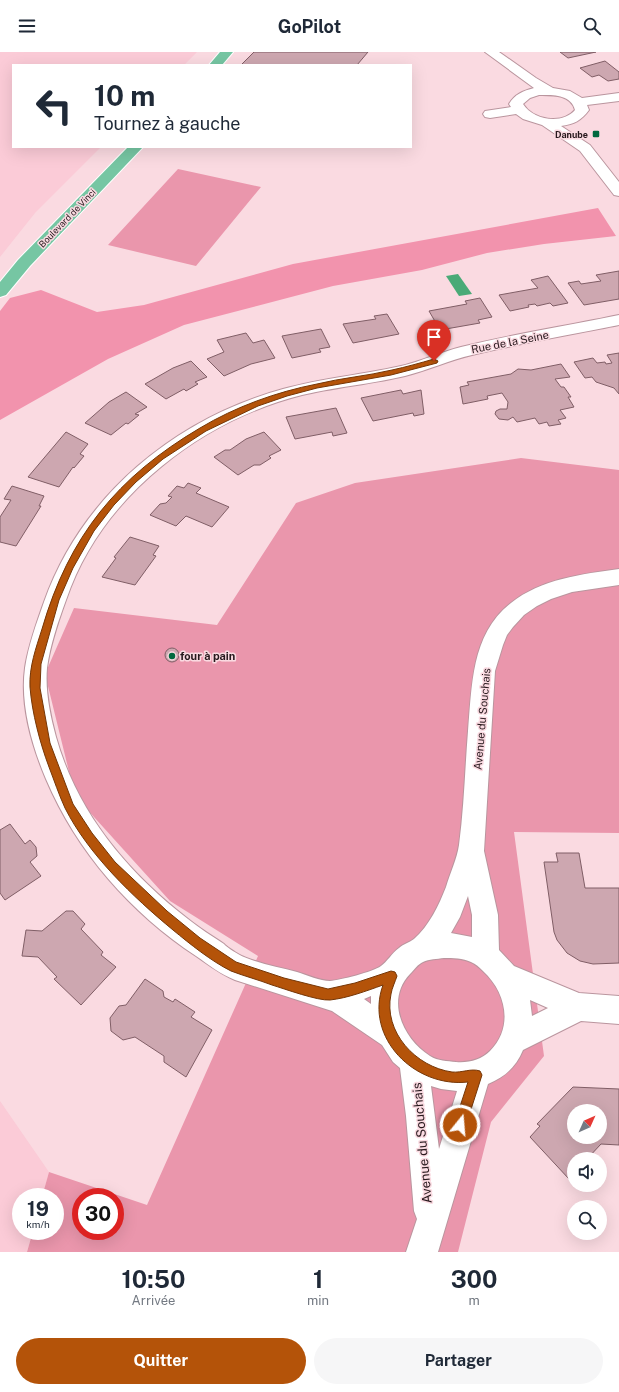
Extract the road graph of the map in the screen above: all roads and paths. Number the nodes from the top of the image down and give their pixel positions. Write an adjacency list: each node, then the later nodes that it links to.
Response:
1 (227, 52): 3 (main road)
2 (491, 52): 4 (street)
3 (216, 64)
4 (513, 68): 5 (street); 6 (street)
5 (549, 91): 6 (street); 8 (street)
6 (523, 96): 9 (street)
7 (619, 97): 8 (street)
8 (579, 102): 11 (street)
9 (518, 110): 10 (street); 12 (street)
10 (490, 114)
11 (576, 118): 12 (street); 14 (street)
12 (546, 122): 14 (street)
13 (135, 148): 16 (main road, Boulevard de Vinci)
14 (585, 148): 15 (street)
15 (619, 192)
16 (0, 292)
17 (619, 320): 24 (street, Rue de la Seine)
18 (619, 577): 19 (street, Avenue du Souchais)
19 (471, 850): 20 (street, Avenue du Souchais); 21 (street, Avenue du Souchais)
20 (424, 948): 21 (street); 22 (street)
21 (486, 957): 23 (street)
22 (391, 976): 24 (street, Rue de la Seine); 27 (street)
23 (506, 976): 25 (street); 28 (street)
24 (328, 995): 27 (street, Rue de la Seine)
25 (579, 1006): 26 (street); 28 (street)
26 (619, 1010)
27 (390, 1034): 29 (street)
28 (514, 1039): 30 (street)
29 (414, 1063): 30 (street); 31 (street, Avenue du Souchais)
30 (476, 1075): 31 (street, Avenue du Souchais)
31 (429, 1222): 32 (street, Avenue du Souchais)
32 (422, 1252)

